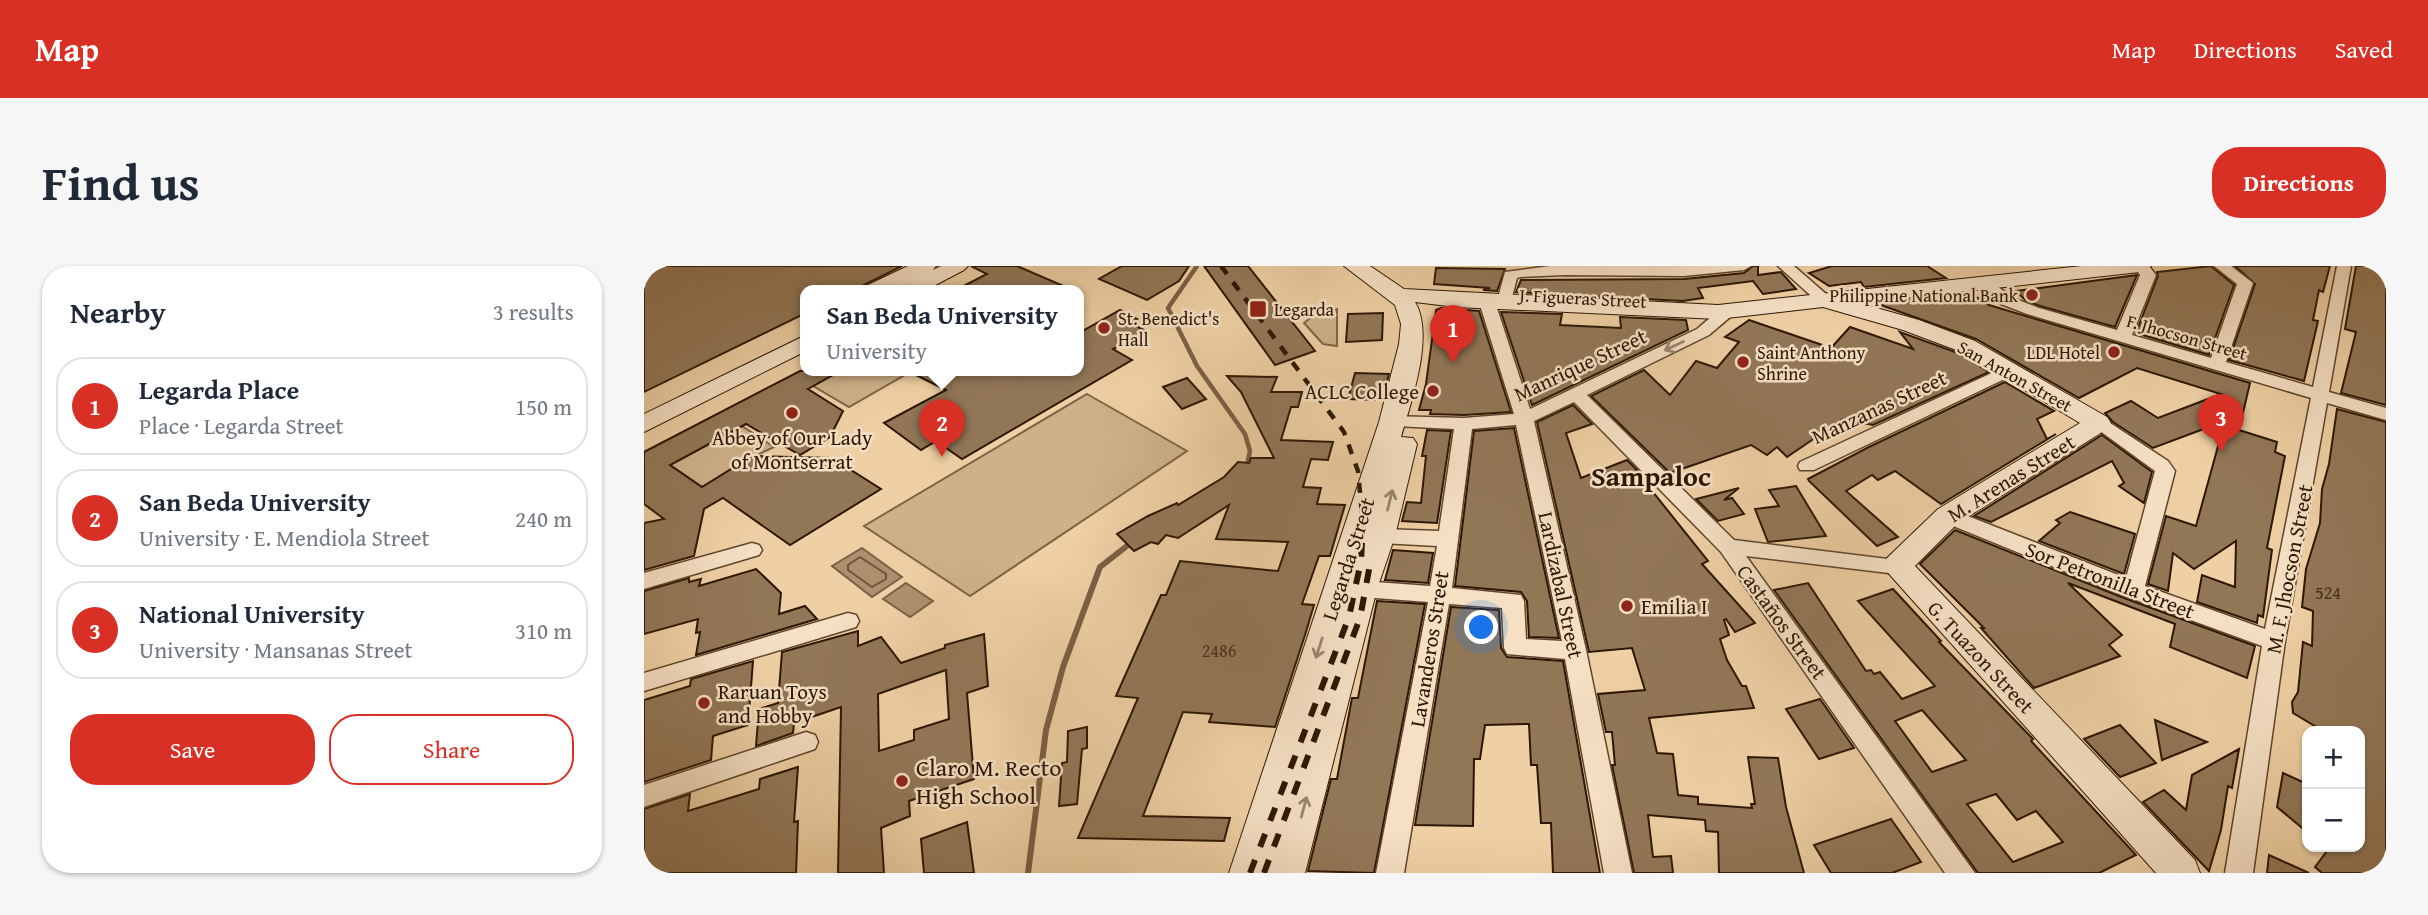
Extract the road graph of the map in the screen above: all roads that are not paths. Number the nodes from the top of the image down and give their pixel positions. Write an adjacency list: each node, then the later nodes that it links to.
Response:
1 (925, 266): 13 (street)
2 (957, 266): 14 (street)
3 (1355, 266): 15 (street, Legarda Street)
4 (1373, 266): 15 (street, Legarda Street)
5 (1744, 266): 11 (street)
6 (1785, 266): 17 (street, San Anton Street)
7 (2134, 266): 8 (street, J. Figueras Street); 12 (street, J. Figueras Street)
8 (2141, 266): 20 (street)
9 (2221, 266): 22 (street)
10 (2344, 266): 25 (street, M. F. Jhocson Street)
11 (1560, 268): 16 (street)
12 (1984, 283): 17 (street, J. Figueras Street); 20 (street, F. Jhocson Street)
13 (886, 285)
14 (919, 285)
15 (1415, 295): 16 (street, J. Figueras Street); 29 (street, Legarda Street)
16 (1497, 298): 18 (street, J. Figueras Street); 28 (street, Lardizabal Street)
17 (1826, 301): 18 (street, J. Figueras Street); 23 (street, San Anton Street)
18 (1730, 309): 24 (street, Manrique Street, one-way to 24)
19 (800, 327): 26 (street)
20 (2122, 338): 22 (street, F. Jhocson Street)
21 (800, 345): 30 (street)
22 (2217, 365): 25 (street, F. Jhocson Street)
23 (2008, 370): 32 (street, San Anton Street); 33 (street, Manzanas Street)
24 (1576, 394): 28 (street, Manrique Street); 37 (street, Castaños Street)
25 (2322, 395): 27 (street, F. Jhocson Street); 45 (street, M. F. Jhocson Street)
26 (644, 404)
27 (2386, 414)
28 (1524, 419): 31 (street, Manrique Street); 46 (street, Lardizabal Street)
29 (1403, 421): 31 (street, Manrique Street); 35 (street, Legarda Street, one-way to 29); 51 (street, Legarda Street, one-way to 51)
30 (644, 424)
31 (1464, 424): 36 (street, Lavanderos Street)
32 (2098, 424): 34 (street, M. Arenas Street); 42 (street, San Anton Street)
33 (1807, 466)
34 (1948, 516): 39 (street, M. Arenas Street); 42 (street, Sor Petronilla Street)
35 (1381, 536): 36 (street); 41 (street, Legarda Street)
36 (1447, 539): 43 (street, Lavanderos Street)
37 (1728, 547): 39 (street); 55 (street, Castaños Street)
38 (752, 550): 40 (street)
39 (1897, 566): 50 (street, G. Tuazon Street)
40 (644, 581)
41 (1362, 589): 43 (street); 52 (street, Legarda Street, one-way to 41)
42 (2133, 590): 45 (street, Sor Petronilla Street)
43 (1440, 594): 46 (street); 53 (street, Lavanderos Street)
44 (848, 621): 47 (street)
45 (2274, 641): 56 (street, M. F. Jhocson Street)
46 (1575, 650): 54 (street, Lardizabal Street)
47 (644, 682)
48 (806, 742): 49 (street)
49 (644, 796)
50 (2165, 869)
51 (1248, 873)
52 (1286, 873)
53 (1391, 873)
54 (1618, 873)
55 (1961, 873)
56 (2239, 873)

